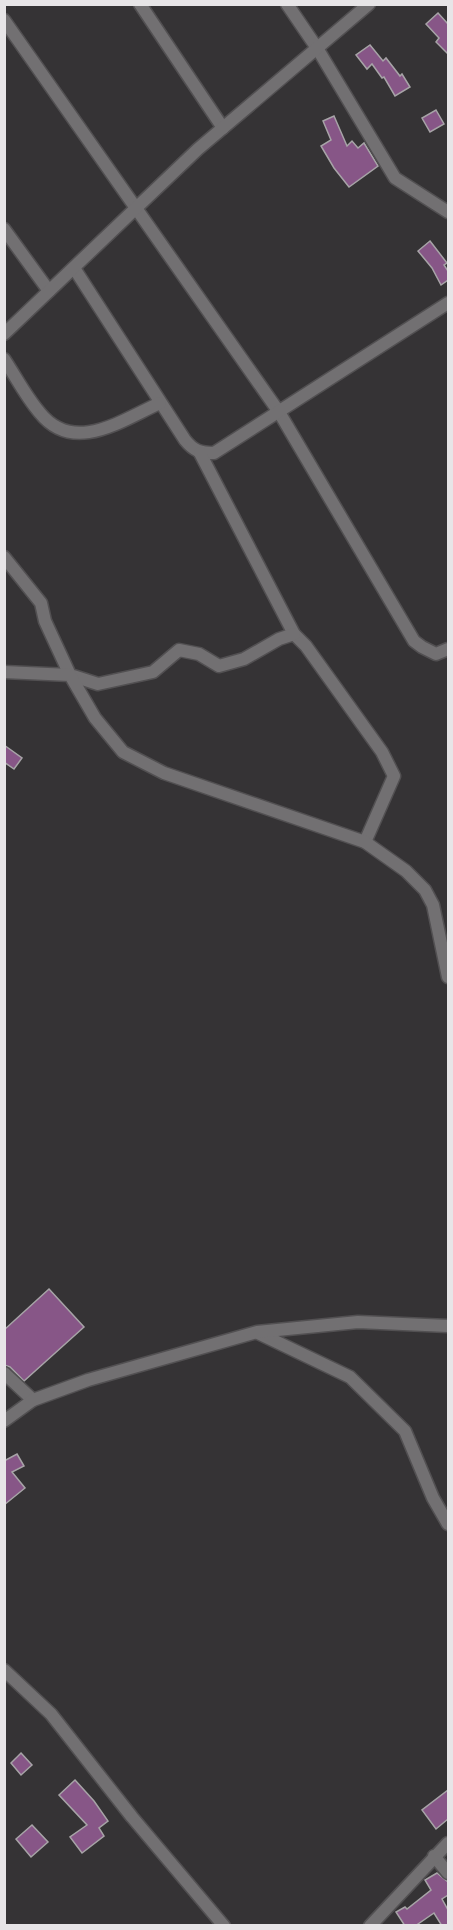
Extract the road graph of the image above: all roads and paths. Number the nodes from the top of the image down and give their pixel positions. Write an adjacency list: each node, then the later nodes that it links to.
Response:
1 (140, 4): 6 (street)
2 (287, 4): 5 (street)
3 (369, 4): 5 (street)
4 (4, 20): 7 (street)
5 (317, 48): 6 (street); 8 (street)
6 (224, 128): 7 (street)
7 (137, 207): 10 (street); 16 (street)
8 (448, 212)
9 (4, 230): 11 (street)
10 (74, 267): 11 (street); 15 (street)
11 (49, 291): 13 (street)
12 (448, 303): 16 (street)
13 (4, 334)
14 (4, 359): 15 (street)
15 (160, 403): 17 (street)
16 (279, 412): 17 (street); 20 (street)
17 (200, 453): 19 (street)
18 (4, 557): 22 (street)
19 (294, 634): 22 (street); 23 (street)
20 (448, 649)
21 (4, 672): 22 (street)
22 (70, 675): 23 (street)
23 (365, 842): 24 (street)
24 (448, 977)
25 (448, 1326): 26 (street)
26 (257, 1332): 28 (street); 30 (street)
27 (4, 1373): 28 (street)
28 (33, 1400): 29 (street)
29 (4, 1421)
30 (448, 1524)
31 (4, 1670): 35 (street)
32 (448, 1842): 33 (street)
33 (434, 1856): 34 (street); 36 (street)
34 (448, 1873)
35 (224, 1926)
36 (370, 1926)

